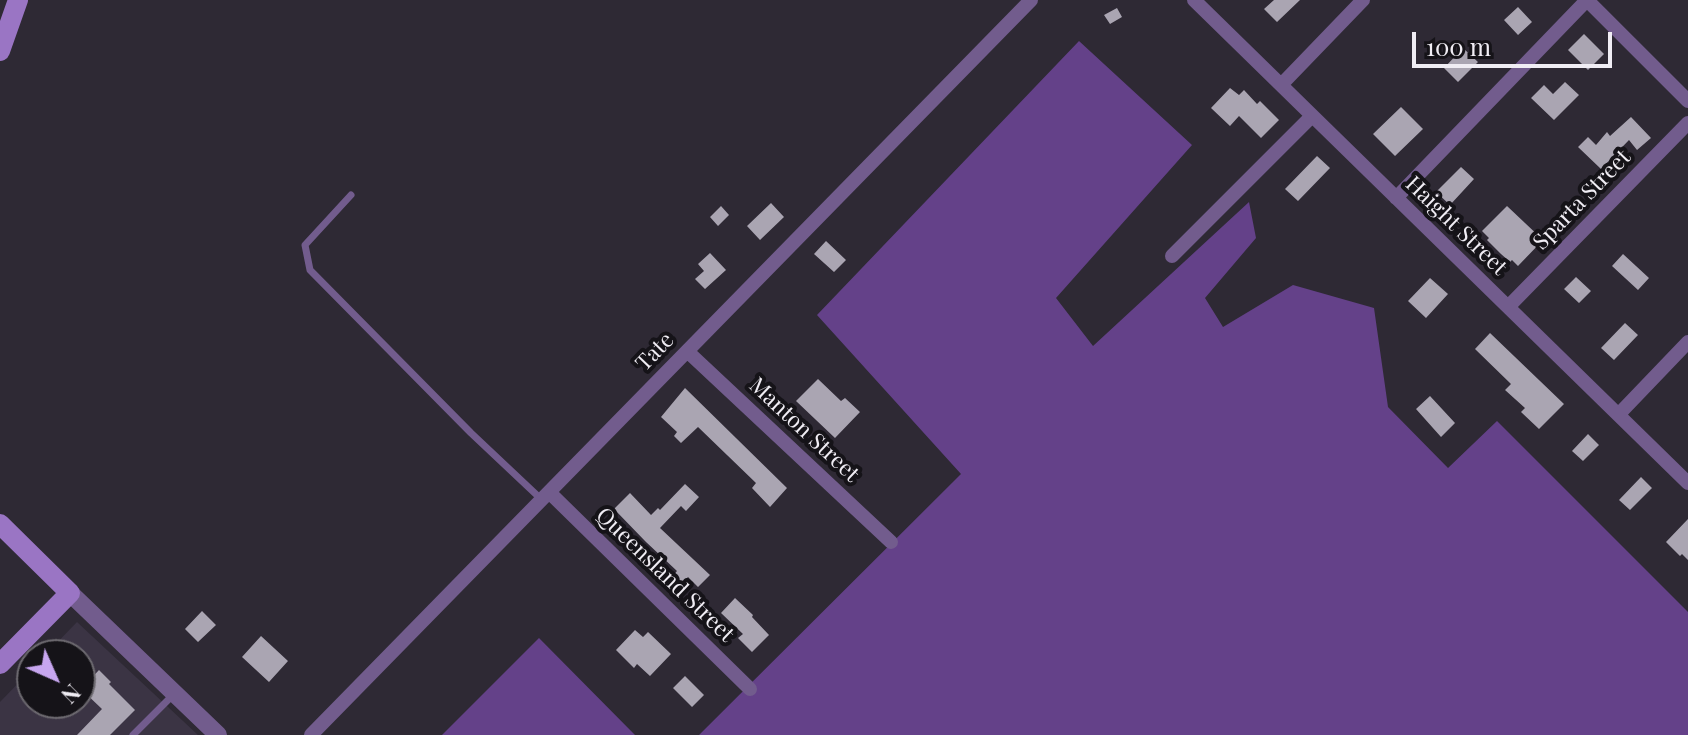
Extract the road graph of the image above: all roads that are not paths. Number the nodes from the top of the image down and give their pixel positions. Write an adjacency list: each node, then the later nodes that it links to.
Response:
1 (18, 0): 6 (main road)
2 (1031, 0): 16 (street, Tate)
3 (1194, 0): 7 (street, Haight Street)
4 (1363, 0): 7 (street)
5 (1587, 0): 8 (street); 12 (street)
6 (0, 51)
7 (1281, 85): 9 (street, Haight Street)
8 (1688, 101)
9 (1312, 116): 12 (street, Haight Street); 13 (street)
10 (1688, 123): 14 (street, Sparta Street)
11 (351, 195): 19 (lane)
12 (1396, 198): 14 (street, Haight Street)
13 (1172, 256)
14 (1508, 307): 17 (street, Haight Street)
15 (1688, 342): 17 (street)
16 (687, 351): 19 (street, Tate); 21 (street, Manton Street)
17 (1619, 414): 18 (street, Haight Street)
18 (1688, 483)
19 (546, 497): 24 (street, Queensland Street); 28 (street, Tate)
20 (0, 524): 22 (main road)
21 (891, 542)
22 (70, 593): 23 (main road); 25 (street)
23 (0, 664)
24 (750, 689)
25 (175, 693): 26 (lane); 27 (street)
26 (133, 735)
27 (218, 735)
28 (311, 735)

